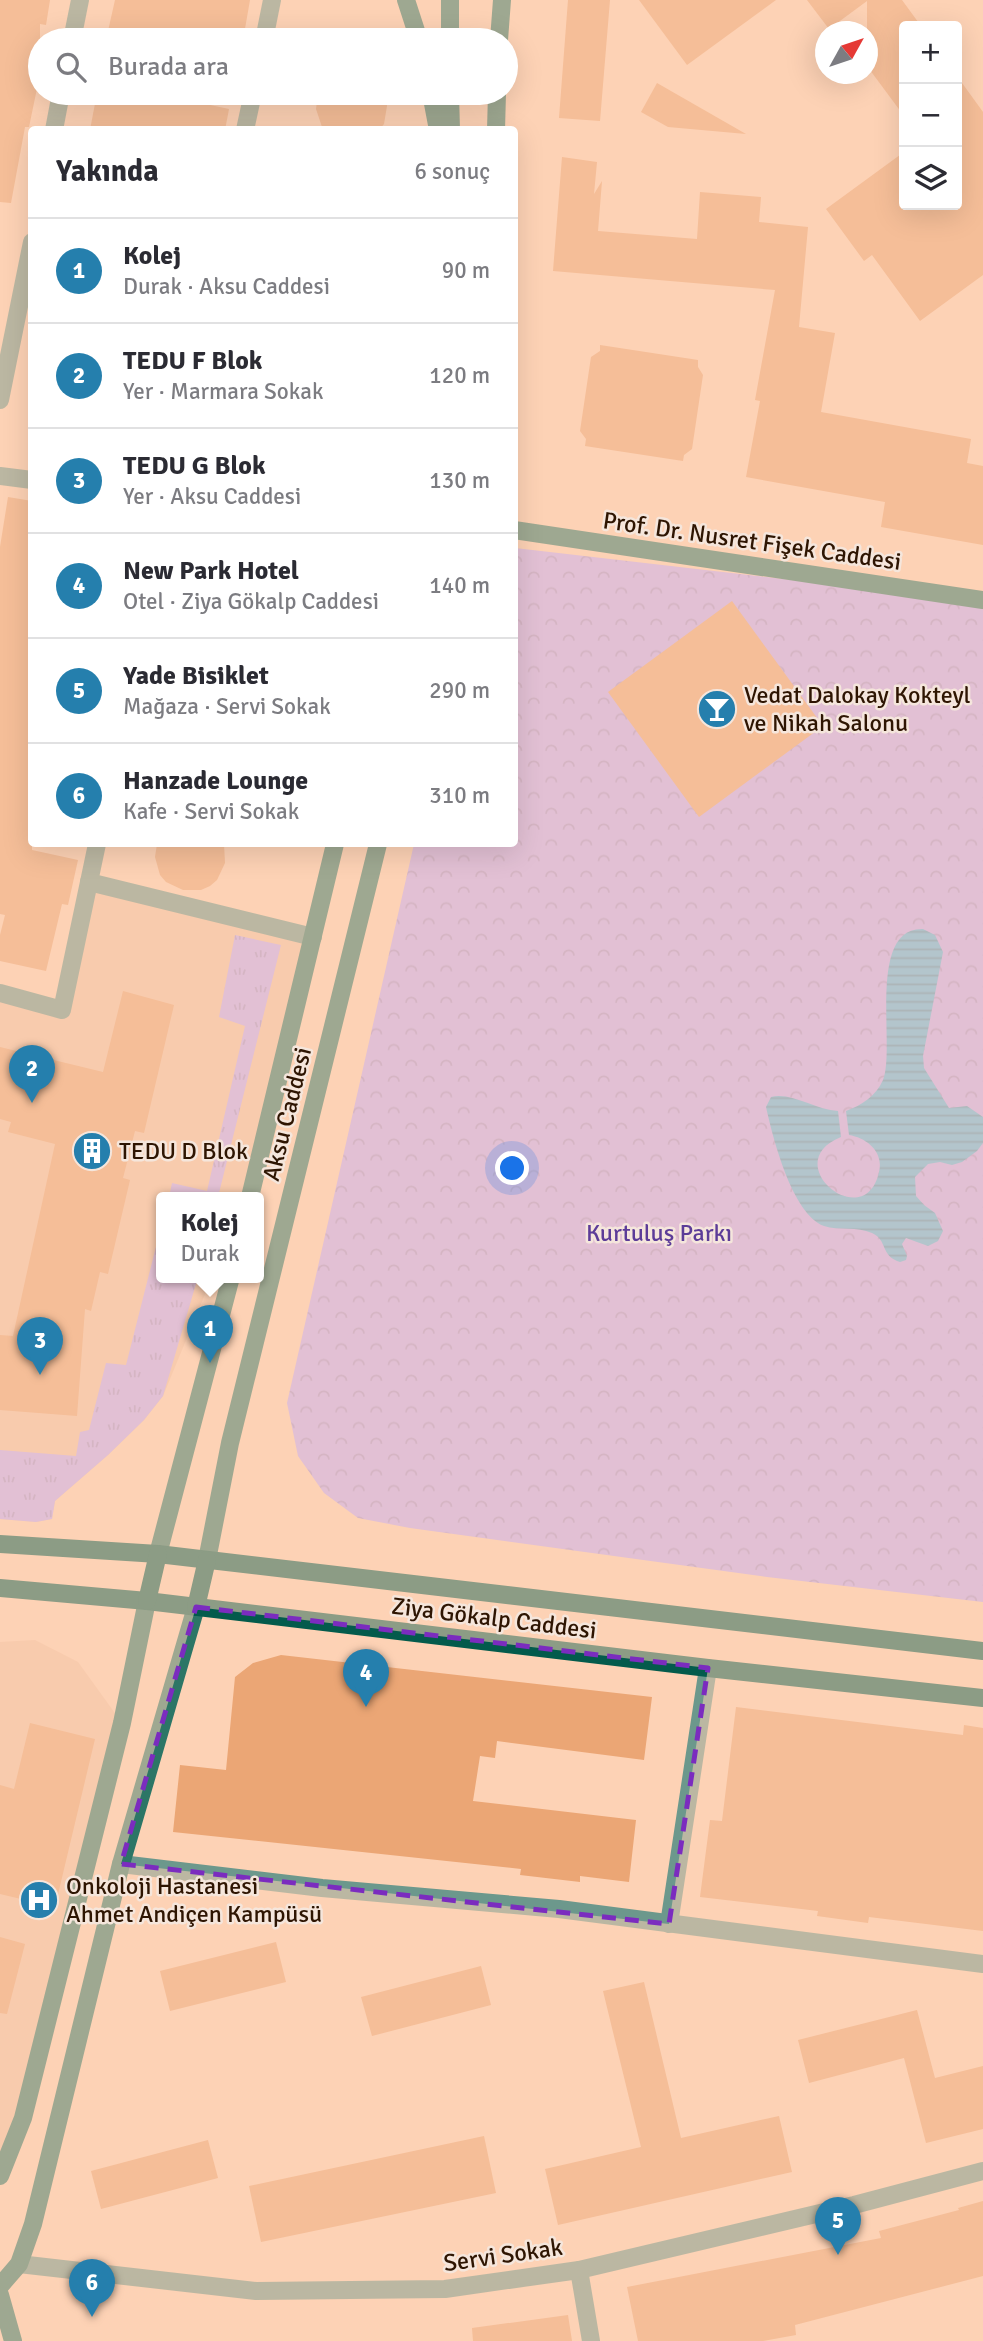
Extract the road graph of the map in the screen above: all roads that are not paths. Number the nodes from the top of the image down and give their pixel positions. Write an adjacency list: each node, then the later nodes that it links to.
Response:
1 (80, 0): 6 (street)
2 (272, 0): 7 (street)
3 (406, 0): 8 (main road)
4 (450, 0): 9 (main road)
5 (502, 0): 10 (main road)
6 (74, 28)
7 (266, 28)
8 (415, 28)
9 (450, 28)
10 (500, 28)
11 (59, 105): 16 (street)
12 (250, 105): 17 (street)
13 (434, 105): 18 (main road)
14 (450, 105): 19 (main road)
15 (497, 105): 20 (main road)
16 (55, 126)
17 (246, 126)
18 (438, 126)
19 (451, 126)
20 (496, 126)
21 (28, 262): 22 (street)
22 (0, 400)
23 (0, 476): 24 (street)
24 (28, 480)
25 (518, 531): 26 (main road, Prof. Dr. Nusret Fişek Caddesi)
26 (983, 600)
27 (96, 847): 30 (street)
28 (334, 847): 31 (main road, Aksu Caddesi)
29 (377, 847): 37 (main road, Aksu Caddesi)
30 (89, 881): 31 (street); 32 (street)
31 (313, 937): 33 (main road, Aksu Caddesi)
32 (0, 993)
33 (251, 1192)
34 (228, 1283): 36 (main road)
35 (0, 1544): 36 (main road, Ziya Gökalp Caddesi)
36 (158, 1554): 37 (main road, Ziya Gökalp Caddesi); 39 (main road)
37 (206, 1560): 40 (main road); 41 (main road, Ziya Gökalp Caddesi)
38 (0, 1588): 39 (main road, Ziya Gökalp Caddesi)
39 (147, 1601): 40 (main road, Ziya Gökalp Caddesi); 48 (main road)
40 (196, 1607): 42 (main road, Ziya Gökalp Caddesi); 44 (main road)
41 (983, 1651)
42 (708, 1668): 43 (main road, Ziya Gökalp Caddesi); 45 (street)
43 (983, 1698)
44 (121, 1864): 45 (street); 49 (main road)
45 (669, 1924): 46 (street)
46 (983, 1964)
47 (983, 2171): 50 (street, Servi Sokak)
48 (0, 2176)
49 (19, 2264): 50 (street, Servi Sokak); 51 (main road)
50 (579, 2270): 54 (street)
51 (0, 2286)
52 (0, 2295): 53 (main road)
53 (13, 2341)
54 (591, 2341)

